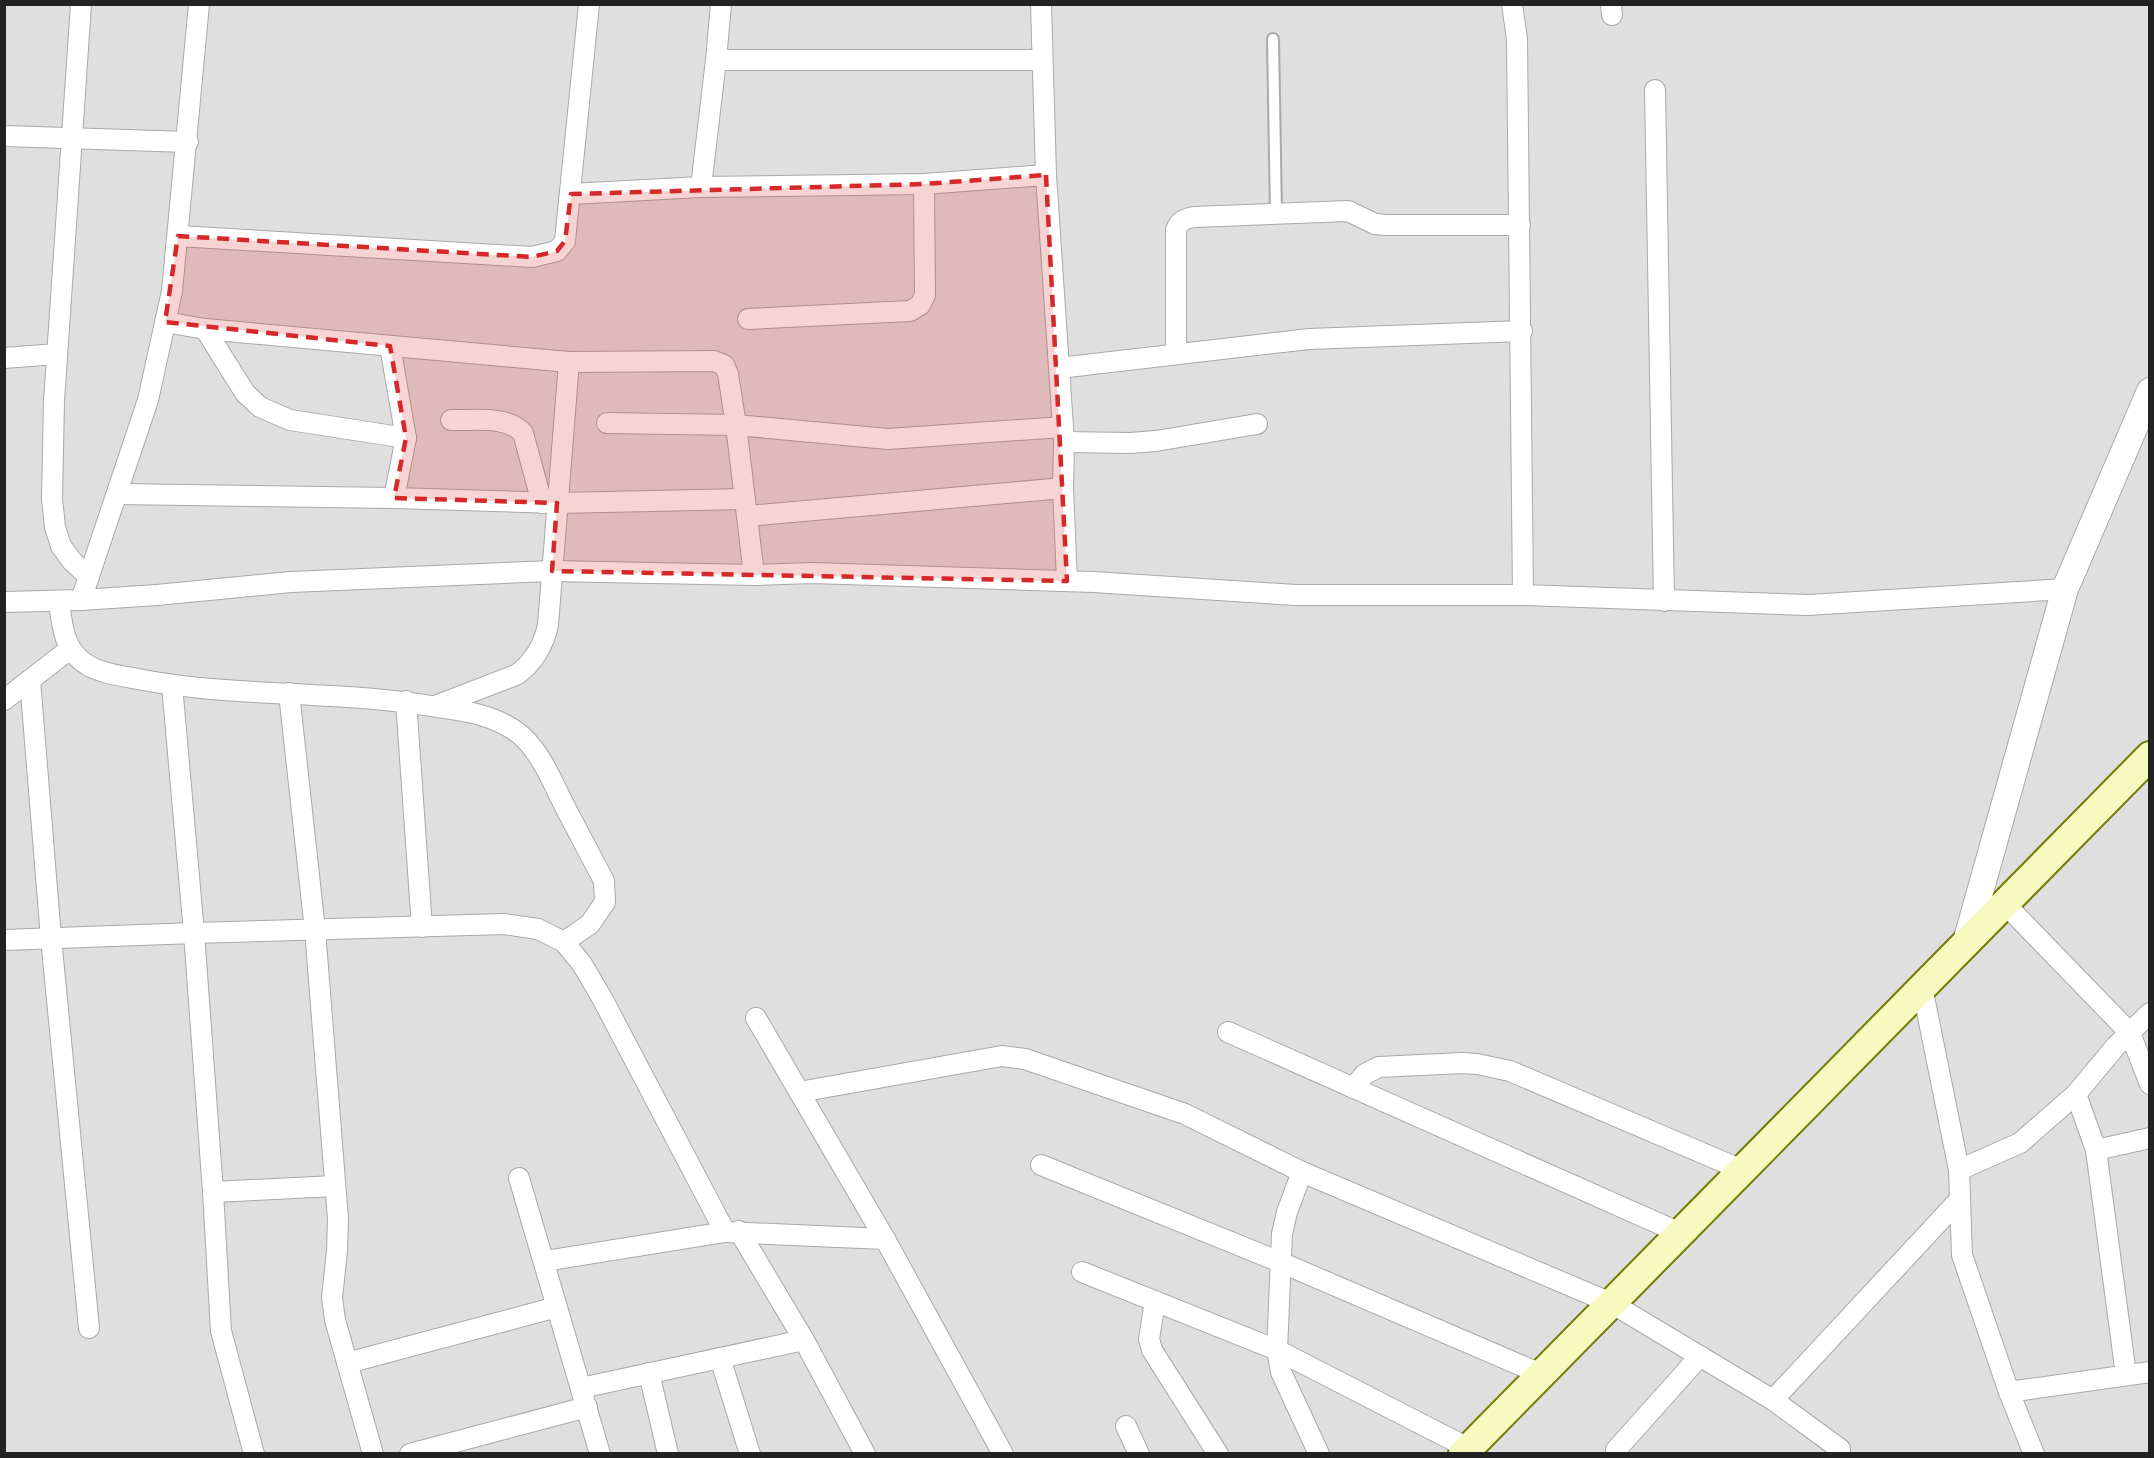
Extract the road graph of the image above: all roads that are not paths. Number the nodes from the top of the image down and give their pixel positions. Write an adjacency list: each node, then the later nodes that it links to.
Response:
1 (81, 4): 12 (street)
2 (199, 4): 13 (street)
3 (589, 4): 17 (street)
4 (721, 4): 8 (street)
5 (1041, 4): 9 (street)
6 (1512, 4): 19 (street)
7 (1273, 39): 18 (lane)
8 (716, 60): 9 (street); 16 (street)
9 (1042, 60): 14 (street)
10 (1655, 90): 51 (street)
11 (4, 136): 12 (street)
12 (72, 138): 13 (street); 26 (street)
13 (188, 142): 20 (street)
14 (1046, 175): 15 (street); 30 (street)
15 (924, 184): 16 (street); 21 (street)
16 (701, 187): 17 (street)
17 (571, 194): 20 (street)
18 (1276, 214): 19 (street); 27 (street)
19 (1520, 225): 24 (street)
20 (178, 236): 22 (street)
21 (747, 319)
22 (165, 322): 23 (street); 39 (street)
23 (205, 329): 25 (street); 37 (street)
24 (1522, 331): 27 (street); 48 (street)
25 (390, 346): 29 (street); 37 (street)
26 (57, 354): 28 (street); 45 (street)
27 (1176, 354): 30 (street)
28 (4, 358)
29 (569, 362): 35 (street); 41 (street)
30 (1059, 368): 36 (street)
31 (2150, 391): 47 (street)
32 (451, 420): 41 (street)
33 (607, 423): 35 (street)
34 (1257, 424): 36 (street)
35 (736, 425): 36 (street); 42 (street)
36 (1063, 434): 38 (street)
37 (406, 438): 40 (street)
38 (1064, 488): 42 (street); 46 (street)
39 (117, 494): 40 (street); 45 (street)
40 (394, 498): 41 (street)
41 (550, 503): 42 (street); 43 (street)
42 (746, 507): 44 (street)
43 (552, 571): 44 (street); 49 (street); 59 (street)
44 (754, 575): 46 (street)
45 (89, 577): 49 (street)
46 (1067, 581): 48 (street)
47 (2065, 589): 51 (street); 68 (street)
48 (1523, 595): 51 (street)
49 (81, 600): 50 (street)
50 (59, 601): 52 (street); 53 (street)
51 (1664, 601)
52 (4, 602)
53 (70, 649): 54 (street); 55 (street)
54 (30, 680): 57 (street); 65 (street)
55 (172, 685): 56 (street); 64 (street)
56 (289, 693): 58 (street); 63 (street)
57 (4, 700)
58 (406, 701): 59 (street); 62 (street)
59 (435, 706): 67 (street)
60 (2150, 756): 61 (main road)
61 (2004, 903): 68 (main road); 73 (street)
62 (422, 927): 63 (street); 67 (street)
63 (315, 930): 64 (street); 85 (street)
64 (194, 933): 65 (street); 86 (street)
65 (51, 938): 66 (street); 97 (street)
66 (4, 940)
67 (564, 942): 88 (street)
68 (1966, 942): 69 (main road)
69 (1922, 987): 81 (main road); 82 (street)
70 (2150, 1013): 73 (street)
71 (756, 1018): 76 (street)
72 (1228, 1032): 75 (street)
73 (2130, 1033): 74 (street); 77 (street)
74 (2150, 1084)
75 (1353, 1088): 81 (street); 89 (street)
76 (800, 1092): 83 (street); 90 (street)
77 (2076, 1094): 79 (street); 82 (street)
78 (2150, 1138): 79 (street)
79 (2096, 1150): 106 (street)
80 (1041, 1165): 92 (street)
81 (1742, 1170): 89 (main road)
82 (1959, 1170): 87 (street)
83 (1302, 1172): 92 (street); 95 (street)
84 (519, 1178): 91 (street)
85 (335, 1186): 86 (street); 102 (street)
86 (213, 1192): 114 (street)
87 (1960, 1199): 108 (street); 109 (street)
88 (732, 1232): 90 (street); 91 (street); 98 (street)
89 (1680, 1233): 95 (main road)
90 (885, 1239): 121 (street)
91 (545, 1261): 96 (street)
92 (1280, 1262): 99 (street); 105 (street)
93 (1082, 1272): 94 (street)
94 (1155, 1301): 99 (street); 123 (street)
95 (1611, 1303): 100 (street); 105 (main road)
96 (557, 1307): 102 (street); 107 (street)
97 (89, 1328)
98 (804, 1340): 101 (street); 120 (street)
99 (1277, 1350): 113 (street); 124 (street)
100 (1700, 1356): 109 (street); 112 (street)
101 (720, 1358): 104 (street); 119 (street)
102 (347, 1363): 115 (street)
103 (2150, 1372): 106 (street)
104 (649, 1374): 107 (street); 118 (street)
105 (1541, 1374): 113 (main road)
106 (2126, 1375): 108 (street)
107 (581, 1388): 110 (street)
108 (2009, 1392): 126 (street)
109 (1773, 1400): 125 (street)
110 (587, 1407): 116 (street); 117 (street)
111 (1126, 1426): 122 (street)
112 (1616, 1450)
113 (1466, 1451)
114 (254, 1454)
115 (374, 1454)
116 (410, 1454)
117 (600, 1454)
118 (668, 1454)
119 (750, 1454)
120 (865, 1454)
121 (1003, 1454)
122 (1139, 1454)
123 (1218, 1454)
124 (1319, 1454)
125 (1838, 1454)
126 (2034, 1454)

